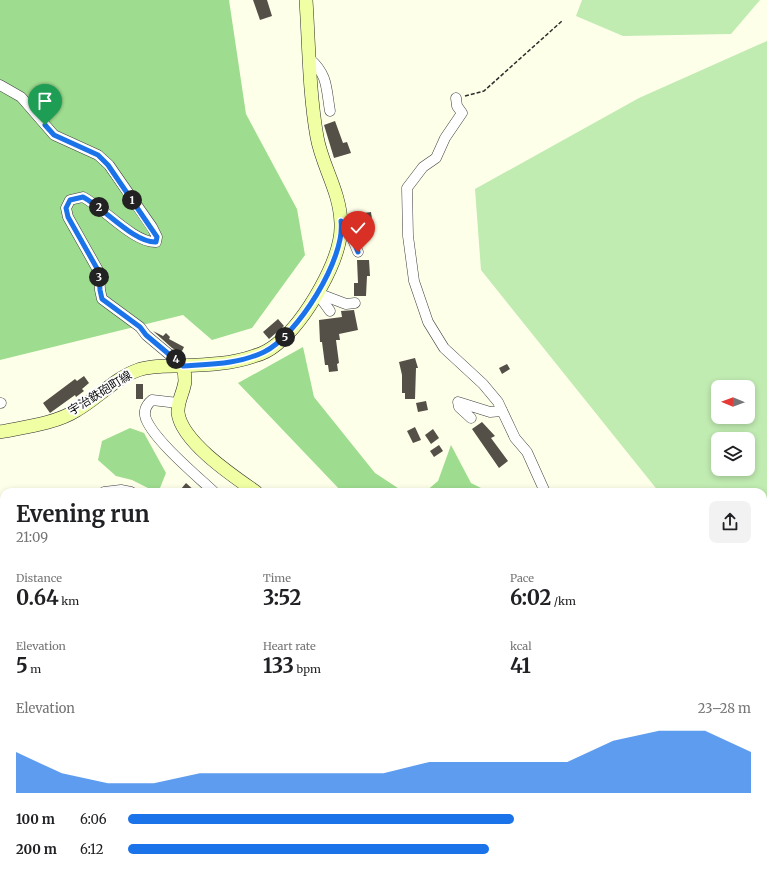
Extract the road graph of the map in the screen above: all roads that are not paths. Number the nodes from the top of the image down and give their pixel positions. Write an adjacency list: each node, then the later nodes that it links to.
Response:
1 (306, 0): 2 (street, 宇治鉄砲町線)
2 (310, 58): 5 (street); 6 (street, 宇治鉄砲町線)
3 (0, 85): 11 (street)
4 (456, 98): 13 (street)
5 (330, 111)
6 (341, 221): 7 (street); 8 (street, 宇治鉄砲町線)
7 (358, 252)
8 (316, 293): 9 (street); 10 (street); 11 (street, 宇治鉄砲町線)
9 (355, 303)
10 (330, 311)
11 (183, 366): 12 (street); 15 (street, 宇治鉄砲町線)
12 (178, 403): 16 (street); 17 (street)
13 (502, 411): 14 (street); 18 (street)
14 (471, 418)
15 (0, 432)
16 (210, 488)
17 (250, 488)
18 (543, 488)

